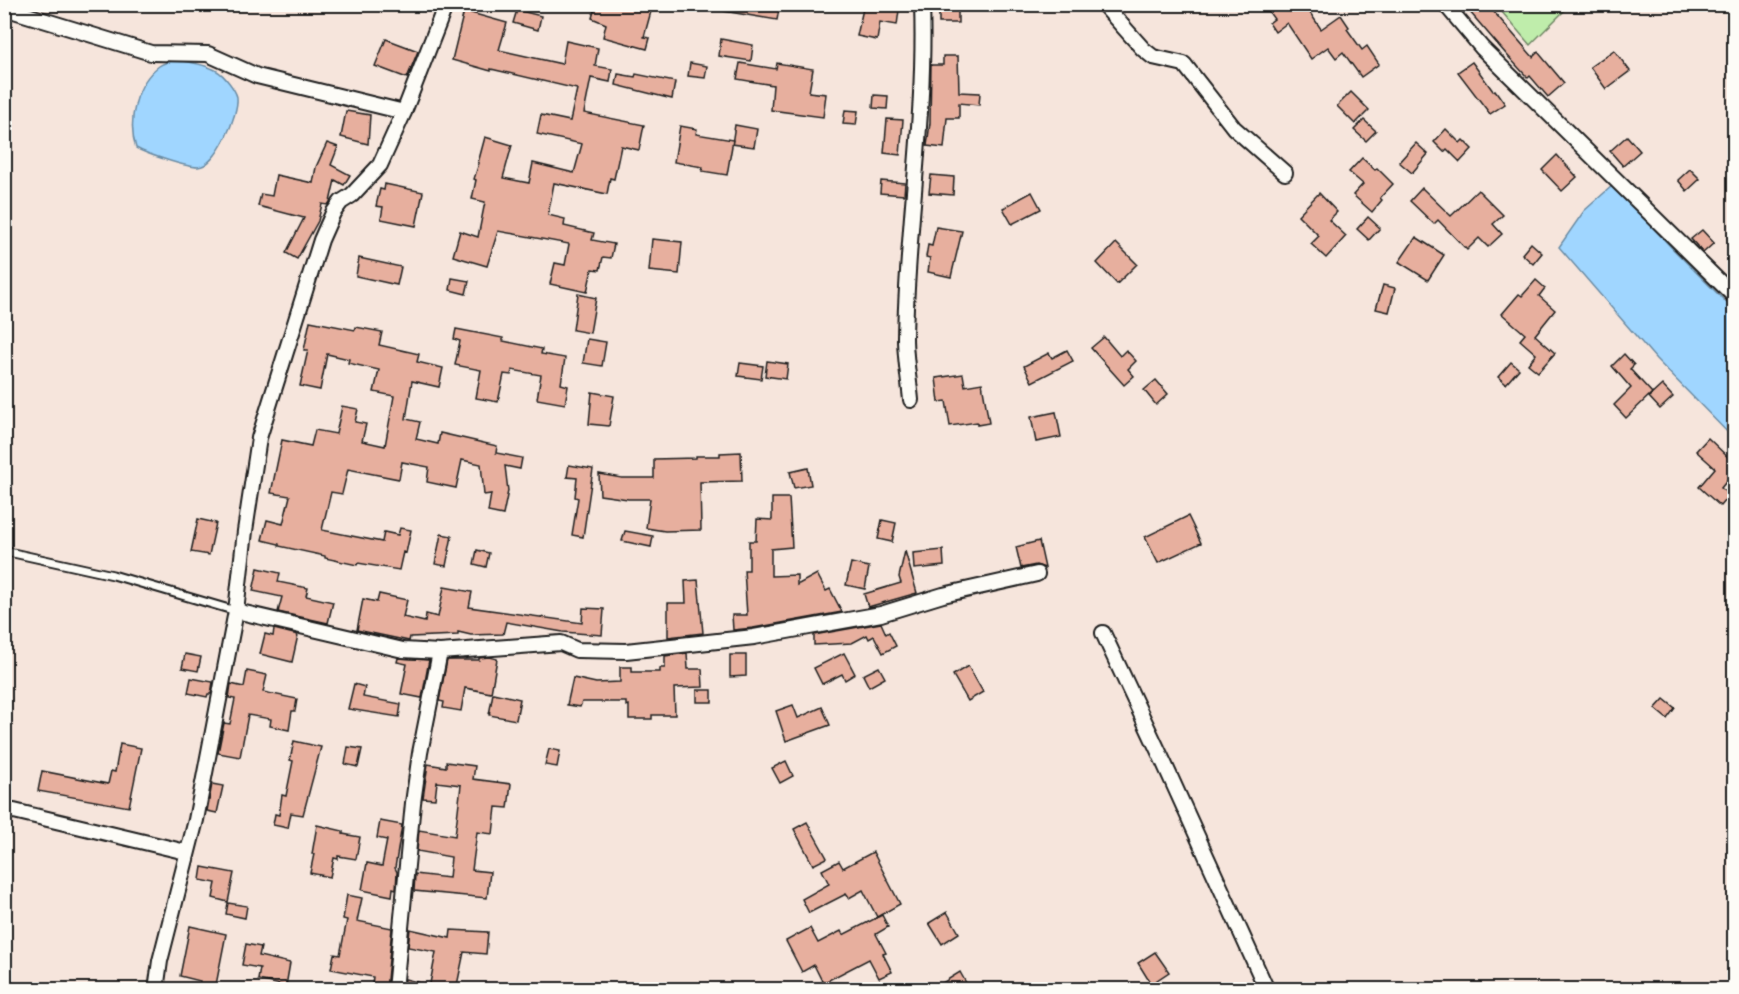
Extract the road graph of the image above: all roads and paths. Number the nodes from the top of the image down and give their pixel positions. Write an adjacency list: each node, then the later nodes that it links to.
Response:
1 (446, 4): 6 (street)
2 (922, 4): 9 (street)
3 (1103, 4): 7 (street)
4 (1445, 4): 8 (street)
5 (4, 8): 6 (street)
6 (404, 112): 12 (street)
7 (1285, 173)
8 (1734, 296)
9 (911, 400)
10 (4, 551): 12 (lane)
11 (1037, 574): 14 (street)
12 (236, 611): 14 (street); 16 (street)
13 (1103, 633): 19 (street)
14 (441, 652): 18 (street)
15 (4, 812): 16 (street)
16 (186, 852): 17 (street)
17 (156, 990)
18 (395, 990)
19 (1267, 990)

